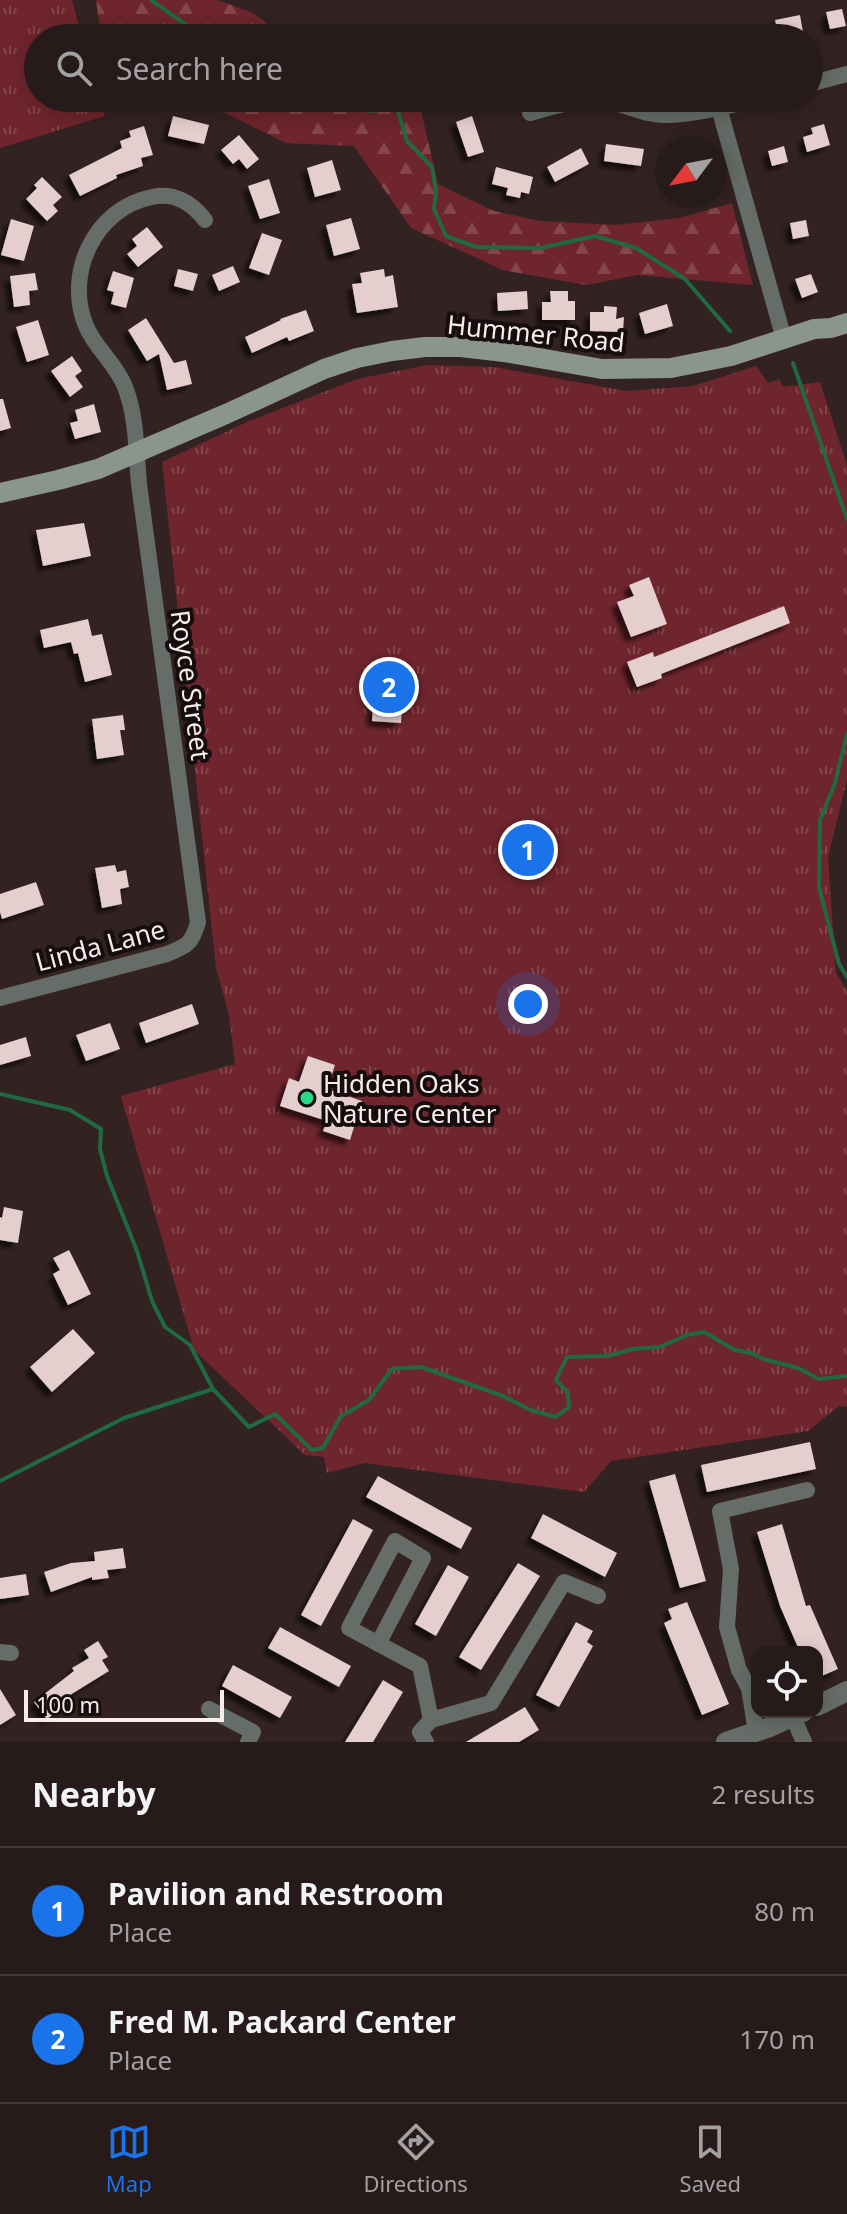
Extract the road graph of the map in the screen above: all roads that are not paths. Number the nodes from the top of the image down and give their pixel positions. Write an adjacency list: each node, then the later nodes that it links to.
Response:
1 (847, 74): 2 (street)
2 (823, 80)
3 (534, 112): 7 (street)
4 (644, 112): 5 (street)
5 (690, 112)
6 (720, 112): 10 (street)
7 (530, 113)
8 (205, 220): 11 (street, Royce Street)
9 (847, 323): 10 (main road, Hummer Road)
10 (784, 339): 11 (main road, Hummer Road)
11 (136, 453): 12 (main road, Hummer Road); 13 (street, Royce Street)
12 (0, 493)
13 (198, 922): 14 (street, Linda Lane)
14 (0, 998)
15 (807, 1490): 24 (street)
16 (598, 1596): 23 (street)
17 (378, 1644): 17 (street); 23 (street)
18 (847, 1691): 19 (street)
19 (823, 1703)
20 (209, 1709): 25 (street)
21 (789, 1718): 24 (street)
22 (799, 1718): 28 (street)
23 (431, 1720): 26 (street)
24 (756, 1732): 27 (street)
25 (248, 1742)
26 (426, 1742)
27 (726, 1742)
28 (804, 1742)

